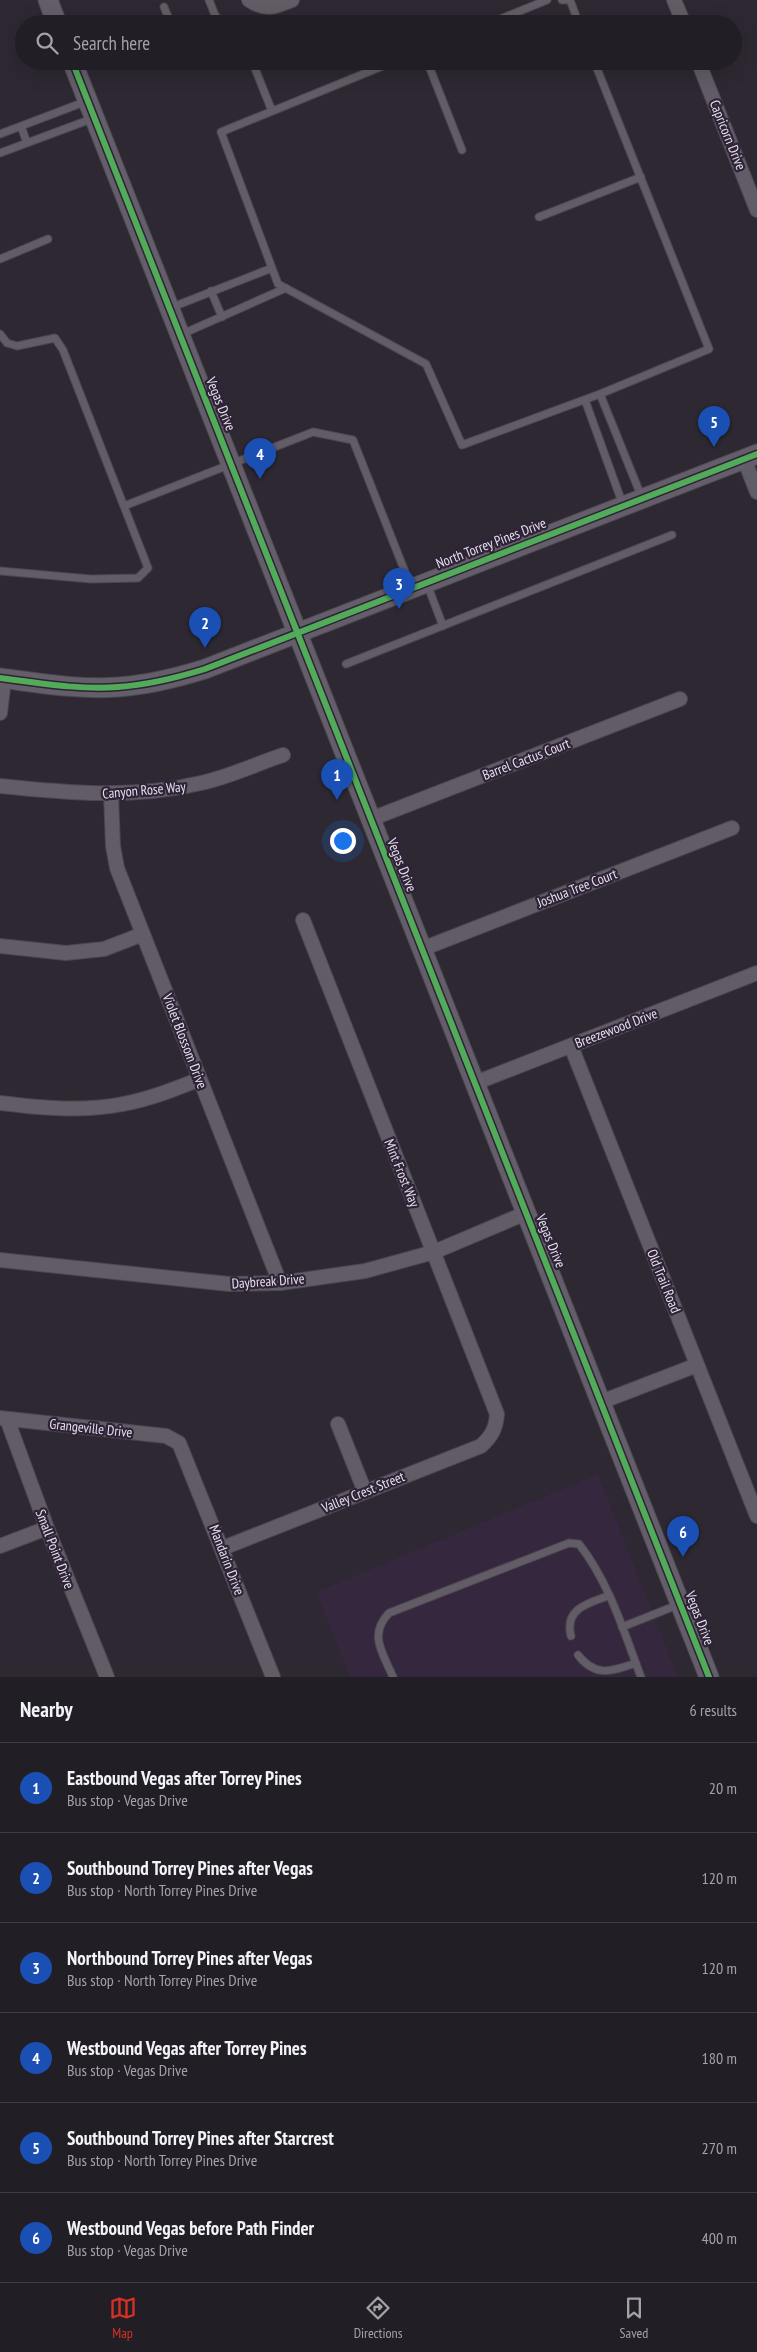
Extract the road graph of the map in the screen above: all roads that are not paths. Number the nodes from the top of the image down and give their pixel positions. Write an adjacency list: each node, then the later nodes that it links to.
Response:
1 (48, 0): 9 (main road)
2 (209, 0): 11 (lane)
3 (292, 0): 7 (street)
4 (546, 0): 12 (lane)
5 (562, 0): 13 (lane)
6 (674, 0): 14 (street)
7 (254, 3)
8 (164, 7): 10 (lane)
9 (54, 15)
10 (167, 15)
11 (215, 15)
12 (510, 15)
13 (576, 15)
14 (680, 15)
15 (76, 70): 21 (main road, Vegas Drive)
16 (256, 70): 22 (lane)
17 (373, 70): 22 (lane)
18 (430, 70): 27 (lane)
19 (598, 70): 29 (lane)
20 (702, 70): 30 (street, Capricorn Drive)
21 (88, 100): 23 (main road, Vegas Drive); 24 (lane)
22 (272, 111): 34 (lane)
23 (94, 118): 26 (lane); 37 (main road, Vegas Drive)
24 (21, 126): 25 (lane); 26 (lane)
25 (0, 134)
26 (27, 143): 28 (lane)
27 (462, 150)
28 (0, 153)
29 (641, 178): 31 (lane); 41 (lane)
30 (757, 210)
31 (539, 217)
32 (48, 238): 33 (lane)
33 (0, 259)
34 (272, 268): 35 (lane); 36 (lane)
35 (286, 288): 38 (lane); 42 (lane)
36 (211, 292): 37 (lane); 38 (lane)
37 (169, 308): 40 (main road, Vegas Drive)
38 (222, 317): 40 (lane)
39 (0, 334): 47 (lane)
40 (180, 335): 44 (main road, Vegas Drive)
41 (600, 394): 42 (lane); 46 (lane)
42 (585, 400): 48 (lane)
43 (751, 457): 45 (street); 46 (main road, North Torrey Pines Drive)
44 (231, 464): 47 (lane); 51 (lane); 53 (main road, Vegas Drive)
45 (757, 492)
46 (642, 498): 48 (main road, North Torrey Pines Drive)
47 (124, 506): 50 (lane)
48 (623, 506): 51 (main road, North Torrey Pines Drive)
49 (672, 535): 52 (lane)
50 (0, 571)
51 (419, 585): 52 (lane); 53 (main road, North Torrey Pines Drive)
52 (443, 626): 54 (lane)
53 (297, 633): 55 (main road, North Torrey Pines Drive); 61 (main road, Vegas Drive)
54 (346, 664)
55 (2, 679): 57 (street)
56 (680, 699): 61 (street, Barrel Cactus Court)
57 (0, 713)
58 (283, 755): 60 (street, Canyon Rose Way)
59 (0, 786): 60 (street, Canyon Rose Way)
60 (111, 794): 64 (street, Violet Blossom Drive)
61 (371, 820): 66 (main road, Vegas Drive)
62 (732, 828): 66 (street, Joshua Tree Court)
63 (303, 920): 73 (street, Mint Frost Way)
64 (143, 934): 65 (street); 69 (street, Violet Blossom Drive)
65 (0, 946)
66 (422, 949): 70 (main road, Vegas Drive)
67 (757, 973): 68 (street, Breezewood Drive)
68 (571, 1046): 70 (street, Breezewood Drive); 76 (street, Old Trail Road)
69 (200, 1079): 71 (street); 75 (street, Violet Blossom Drive)
70 (475, 1083): 72 (main road, Vegas Drive)
71 (0, 1103)
72 (526, 1213): 73 (street, Daybreak Drive); 77 (main road, Vegas Drive)
73 (434, 1252): 75 (street, Daybreak Drive); 80 (street, Mint Frost Way)
74 (0, 1260): 75 (street, Daybreak Drive)
75 (280, 1283)
76 (697, 1365): 77 (street); 83 (street, Old Trail Road)
77 (601, 1402): 88 (main road, Vegas Drive)
78 (4, 1418): 81 (street, Grangeville Drive); 84 (street, Small Point Drive)
79 (338, 1424): 82 (street)
80 (496, 1427): 82 (street, Valley Crest Street)
81 (179, 1443): 86 (street, Mandarin Drive)
82 (365, 1492): 86 (street, Valley Crest Street)
83 (756, 1511)
84 (47, 1528): 85 (street); 93 (street, Small Point Drive)
85 (0, 1546)
86 (223, 1548): 94 (street, Mandarin Drive)
87 (608, 1596): 89 (lane); 90 (lane); 95 (lane)
88 (681, 1604): 89 (lane); 97 (main road, Vegas Drive)
89 (622, 1627): 92 (lane)
90 (571, 1636)
91 (578, 1655): 92 (lane)
92 (636, 1662): 96 (lane)
93 (104, 1676)
94 (273, 1677)
95 (392, 1677)
96 (641, 1677)
97 (709, 1677)

